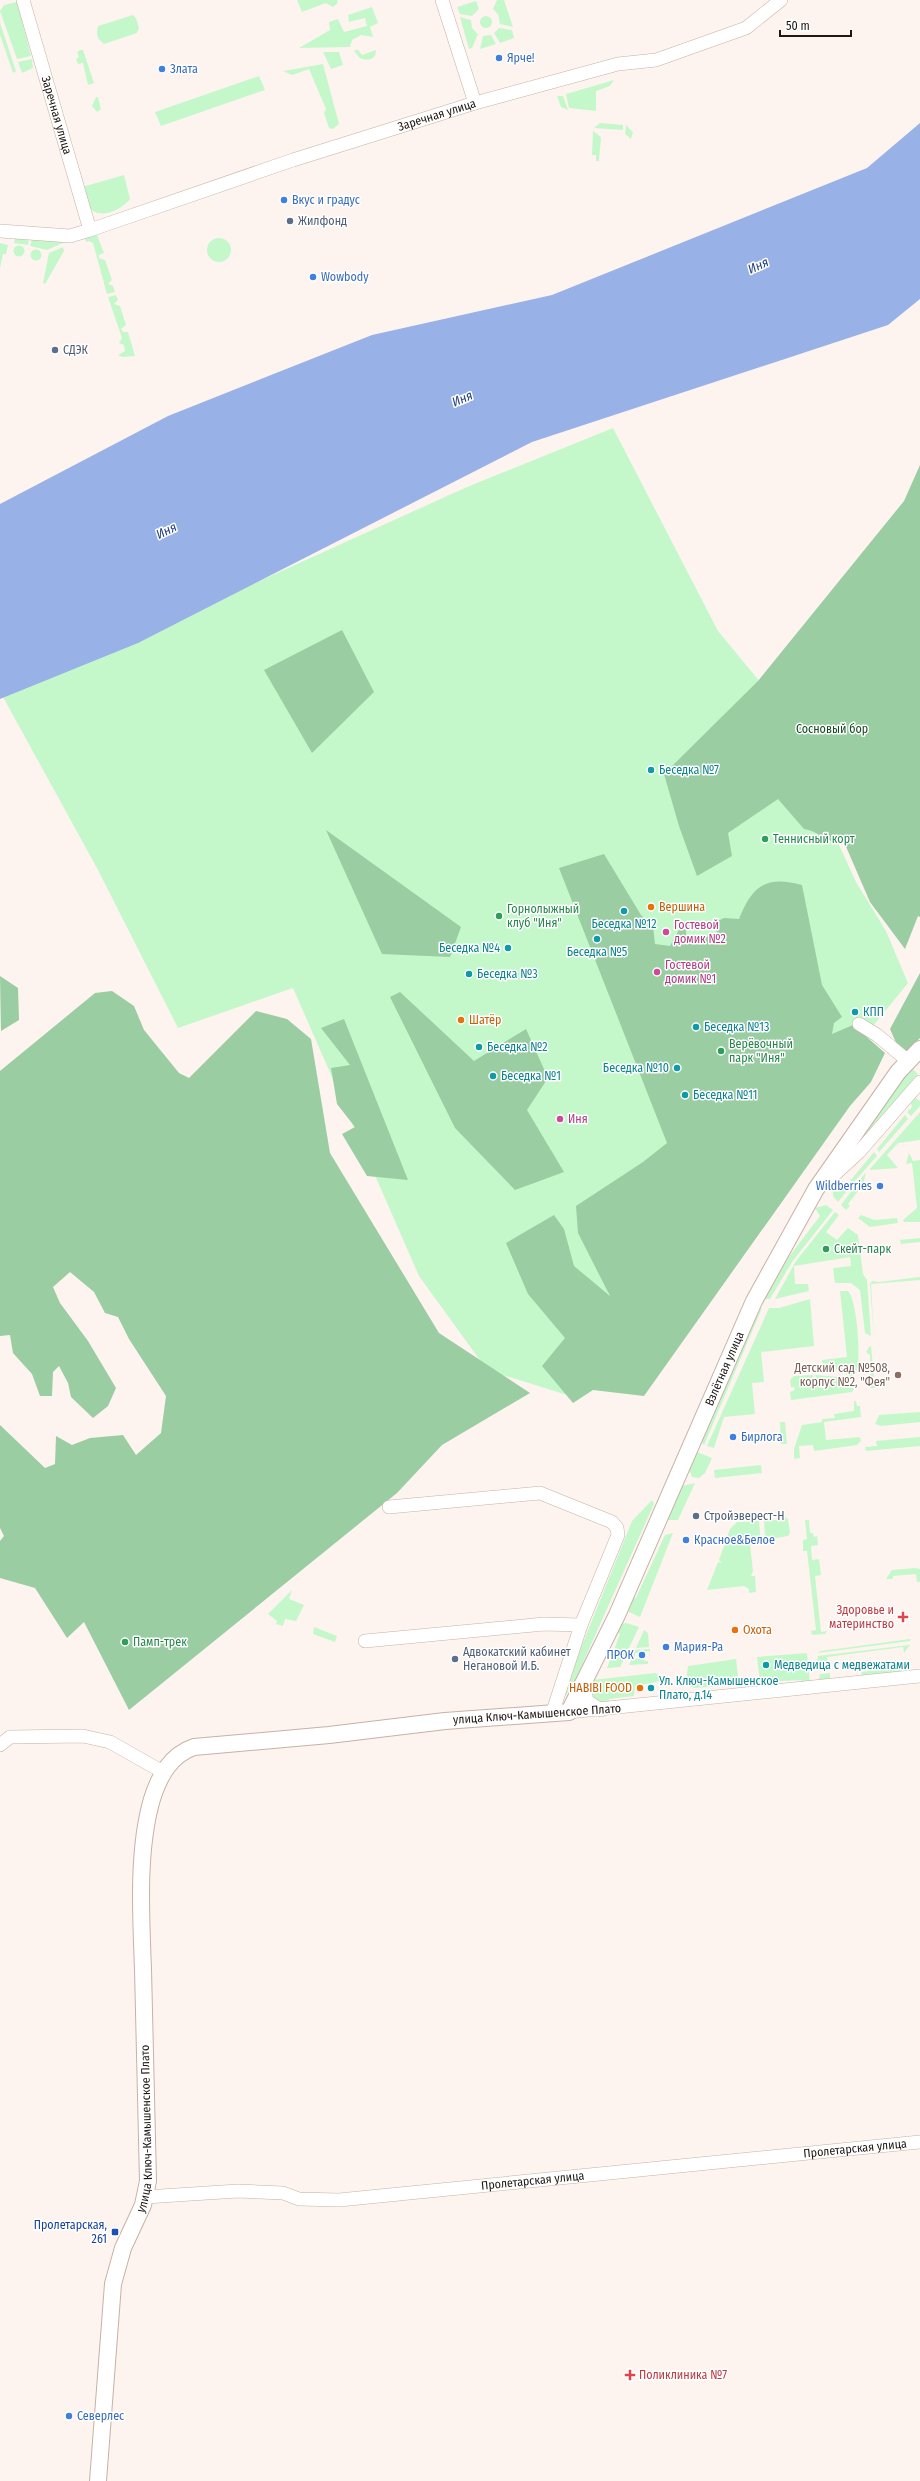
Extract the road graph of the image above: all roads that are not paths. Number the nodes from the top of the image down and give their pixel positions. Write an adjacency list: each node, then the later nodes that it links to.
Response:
1 (23, 0): 5 (street, Заречная улица)
2 (442, 0): 4 (street)
3 (781, 0): 4 (street, Заречная улица)
4 (475, 103): 5 (street, Заречная улица)
5 (90, 230): 6 (street, Заречная улица)
6 (0, 231)
7 (859, 1024): 9 (street)
8 (920, 1049): 9 (main road, Взлётная улица)
9 (908, 1061): 11 (main road, Взлётная улица)
10 (920, 1082): 11 (street)
11 (816, 1189): 16 (main road, Взлётная улица)
12 (389, 1507): 13 (street)
13 (581, 1625): 14 (street); 19 (street)
14 (365, 1641)
15 (920, 1676): 17 (street, улица Ключ-Камышенское Плато)
16 (586, 1682): 17 (street); 18 (main road, Взлётная улица)
17 (601, 1710): 18 (street, улица Ключ-Камышенское Плато)
18 (569, 1712): 19 (main road, улица Ключ-Камышенское Плато)
19 (552, 1714): 21 (main road, улица Ключ-Камышенское Плато)
20 (0, 1746): 21 (street)
21 (164, 1772): 23 (main road, улица Ключ-Камышенское Плато)
22 (920, 2142): 23 (street, Пролетарская улица)
23 (145, 2197): 24 (main road, улица Ключ-Камышенское Плато)
24 (98, 2481)

